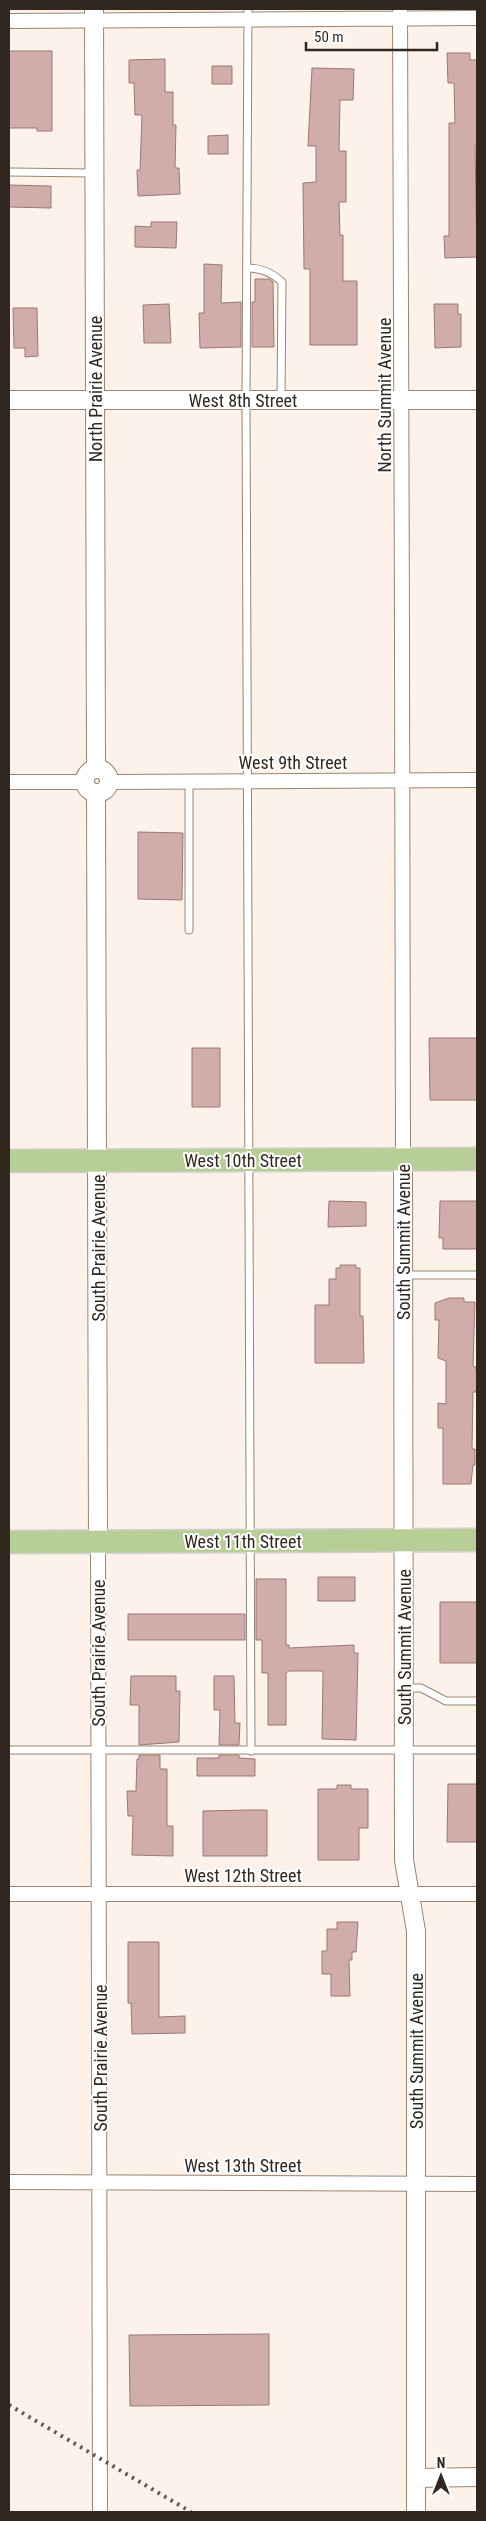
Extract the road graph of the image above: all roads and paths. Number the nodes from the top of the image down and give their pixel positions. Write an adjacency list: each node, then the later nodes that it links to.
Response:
1 (248, 14): 2 (street); 3 (street); 8 (lane)
2 (400, 14): 4 (street); 13 (street, North Summit Avenue)
3 (94, 15): 5 (street); 7 (street, North Prairie Avenue)
4 (477, 18)
5 (9, 21)
6 (9, 172): 7 (lane)
7 (94, 172): 10 (street, North Prairie Avenue)
8 (247, 268): 11 (lane); 12 (lane)
9 (9, 400): 10 (street, West 8th Street)
10 (95, 400): 11 (street, West 8th Street); 19 (street, North Prairie Avenue)
11 (246, 400): 12 (street, West 8th Street); 16 (lane)
12 (282, 400): 13 (street, West 8th Street)
13 (403, 400): 14 (street, West 8th Street); 17 (street, North Summit Avenue)
14 (477, 400)
15 (477, 780): 17 (street, West 9th Street)
16 (247, 781): 17 (street, West 9th Street); 20 (street, West 9th Street); 24 (lane)
17 (401, 781): 22 (street, South Summit Avenue)
18 (9, 782): 19 (street, West 9th Street)
19 (96, 782): 20 (street, West 9th Street); 26 (street, South Prairie Avenue)
20 (188, 782): 21 (lane)
21 (189, 930)
22 (403, 1159): 23 (main road, West 10th Street); 24 (main road, West 10th Street); 27 (street, South Summit Avenue)
23 (477, 1159)
24 (249, 1160): 26 (main road, West 10th Street); 32 (lane)
25 (9, 1161): 26 (main road, West 10th Street)
26 (98, 1161): 31 (street, South Prairie Avenue)
27 (403, 1275): 28 (lane); 29 (street, South Summit Avenue)
28 (477, 1275)
29 (404, 1540): 30 (main road, West 11th Street); 32 (main road, West 11th Street); 34 (street, South Summit Avenue)
30 (477, 1540)
31 (98, 1541): 32 (main road, West 11th Street); 33 (main road, West 11th Street); 37 (street, South Prairie Avenue)
32 (249, 1541): 40 (lane)
33 (9, 1542)
34 (404, 1688): 35 (lane); 38 (street, South Summit Avenue)
35 (477, 1701)
36 (9, 1750): 37 (lane)
37 (99, 1750): 40 (lane); 42 (street, South Prairie Avenue)
38 (404, 1750): 39 (lane); 40 (lane); 43 (street, South Summit Avenue)
39 (477, 1750)
40 (251, 1751)
41 (9, 1894): 42 (street, West 12th Street)
42 (99, 1894): 43 (street, West 12th Street); 46 (street, South Prairie Avenue)
43 (410, 1894): 44 (street, West 12th Street); 47 (street, South Summit Avenue)
44 (477, 1894)
45 (9, 2182): 46 (street, West 13th Street)
46 (100, 2183): 47 (street, West 13th Street); 51 (street, South Prairie Avenue)
47 (415, 2184): 48 (street, West 13th Street); 50 (street, South Summit Avenue)
48 (477, 2184)
49 (477, 2477): 50 (street)
50 (416, 2478): 52 (street, South Summit Avenue)
51 (100, 2512)
52 (416, 2512)

